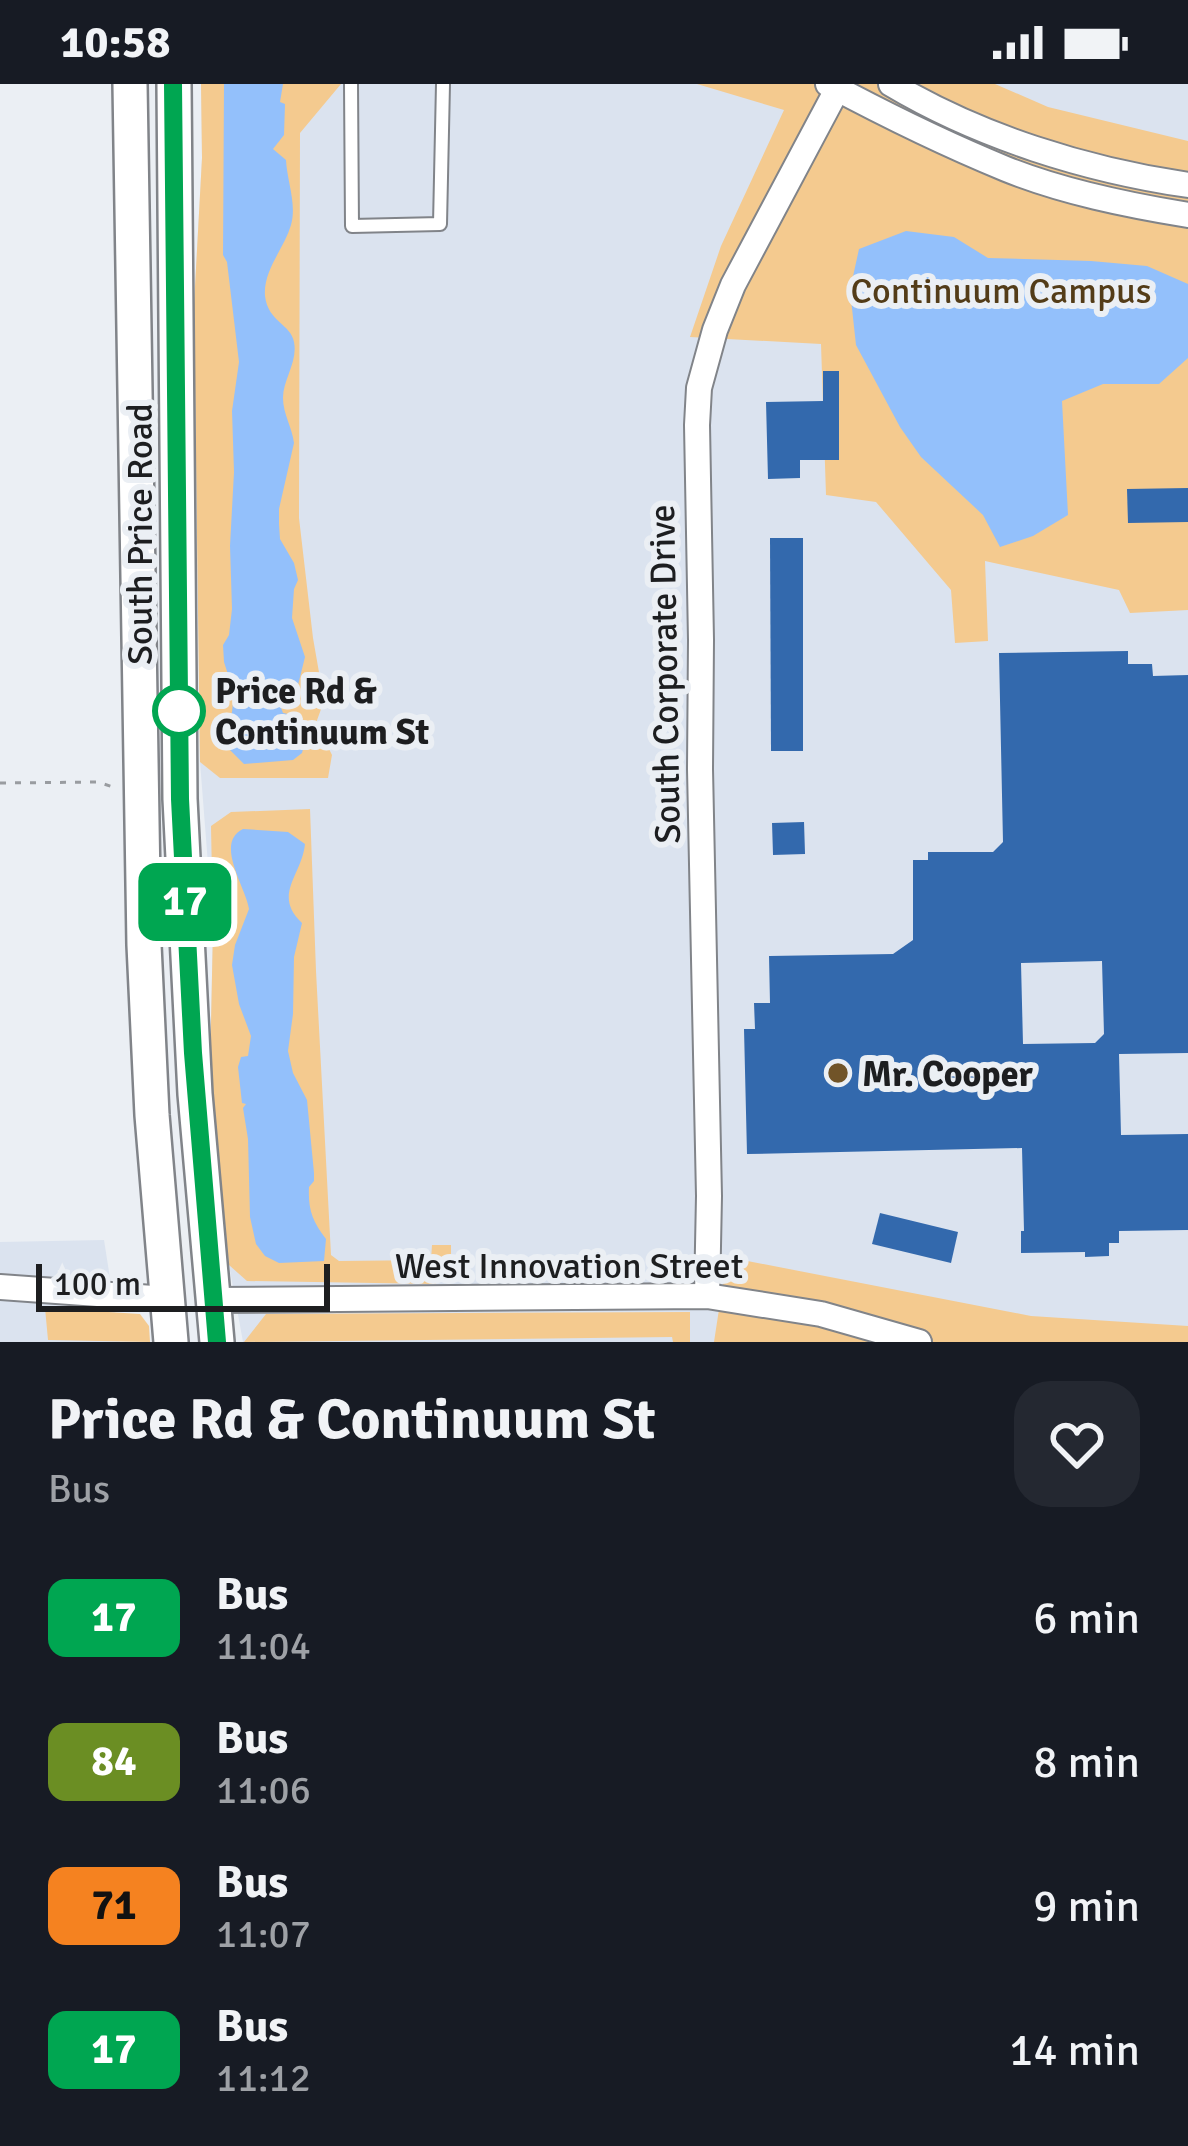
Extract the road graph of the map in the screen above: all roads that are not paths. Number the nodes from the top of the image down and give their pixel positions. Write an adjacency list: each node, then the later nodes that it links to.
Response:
1 (130, 84): 9 (main road, South Price Road)
2 (147, 84): 9 (main road)
3 (173, 84): 14 (main road, South Price Road)
4 (351, 84): 5 (lane)
5 (443, 84)
6 (891, 84): 8 (street)
7 (835, 86): 10 (street); 12 (street, South Corporate Drive)
8 (1188, 185)
9 (132, 201): 13 (main road, South Price Road)
10 (1188, 214)
11 (0, 1287): 13 (street)
12 (707, 1296): 14 (street, West Innovation Street); 17 (street, West Innovation Street)
13 (167, 1299): 14 (main road); 15 (main road, South Price Road)
14 (214, 1300): 16 (main road, South Price Road)
15 (171, 1342)
16 (217, 1342)
17 (919, 1342)

